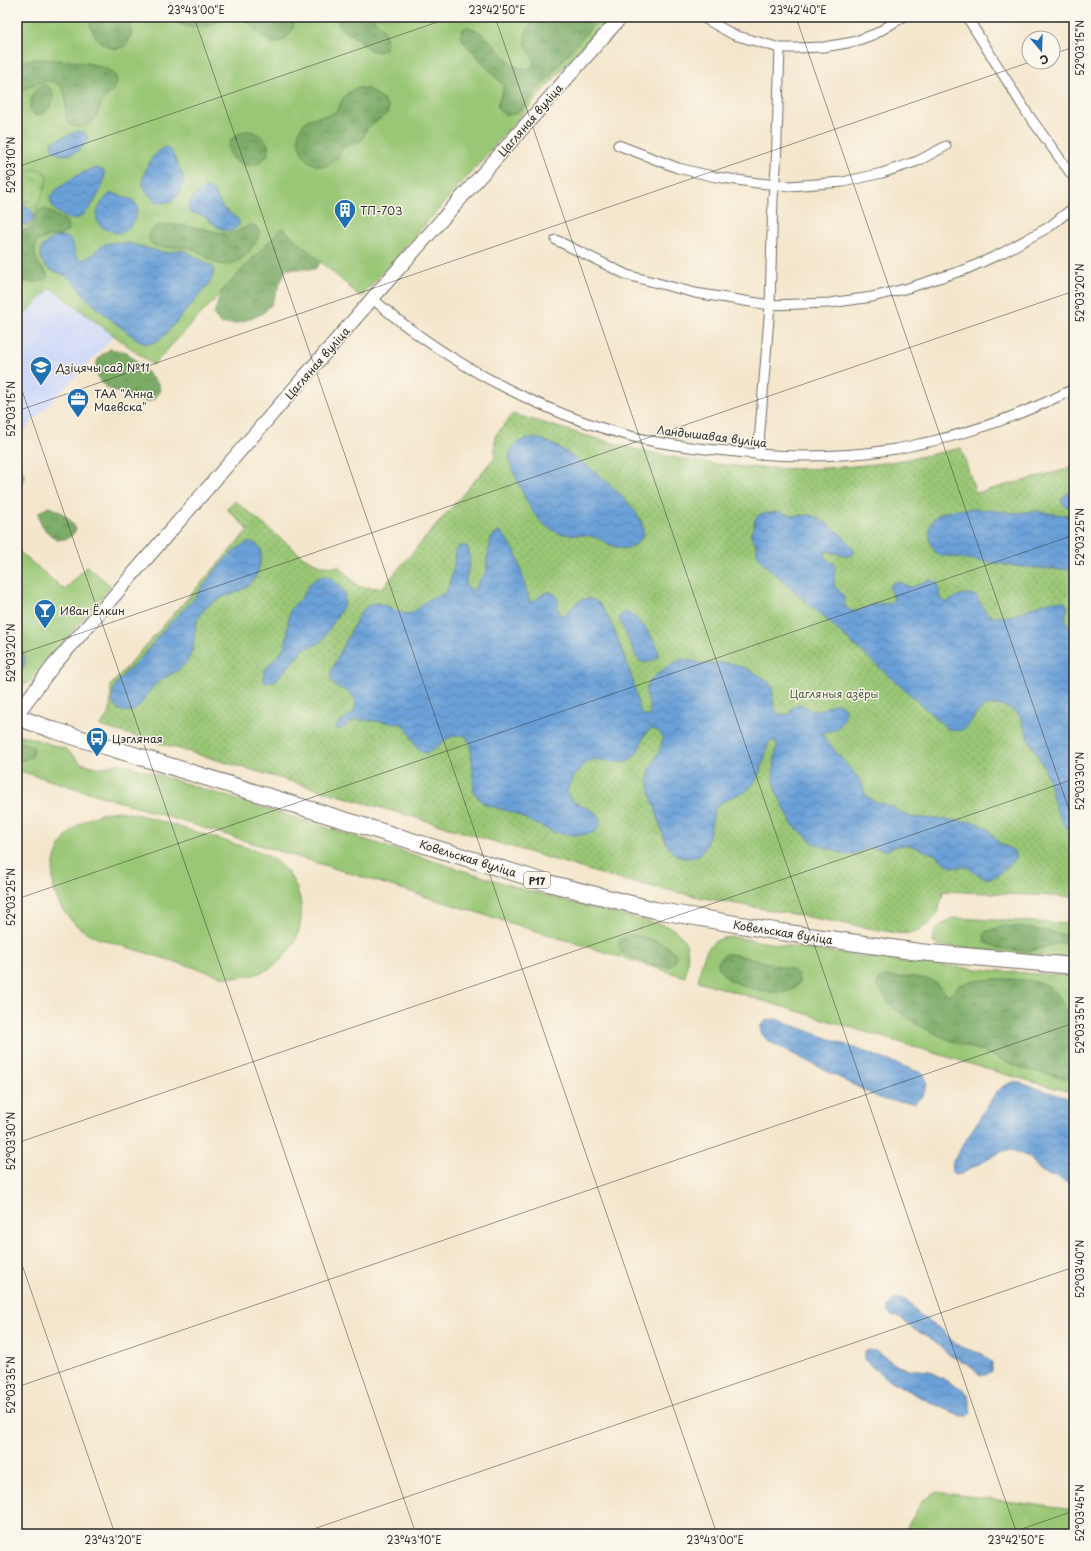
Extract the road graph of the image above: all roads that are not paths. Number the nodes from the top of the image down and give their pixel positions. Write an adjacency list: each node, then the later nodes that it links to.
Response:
1 (621, 17): 12 (street, Цагляная вуліца)
2 (702, 17): 5 (street)
3 (903, 17): 5 (street)
4 (967, 17): 8 (street)
5 (780, 48): 9 (street)
6 (618, 145): 9 (street)
7 (946, 146): 9 (street)
8 (1074, 178)
9 (774, 185): 13 (street)
10 (1074, 207): 13 (street)
11 (556, 240): 13 (street)
12 (373, 299): 15 (street, Ландышавая вуліца); 16 (street, Цагляная вуліца)
13 (770, 305): 15 (street)
14 (1074, 389): 15 (street, Ландышавая вуліца)
15 (758, 455)
16 (17, 714)
17 (17, 717): 18 (highway, Ковельская вуліца / Р17)
18 (1074, 966)

